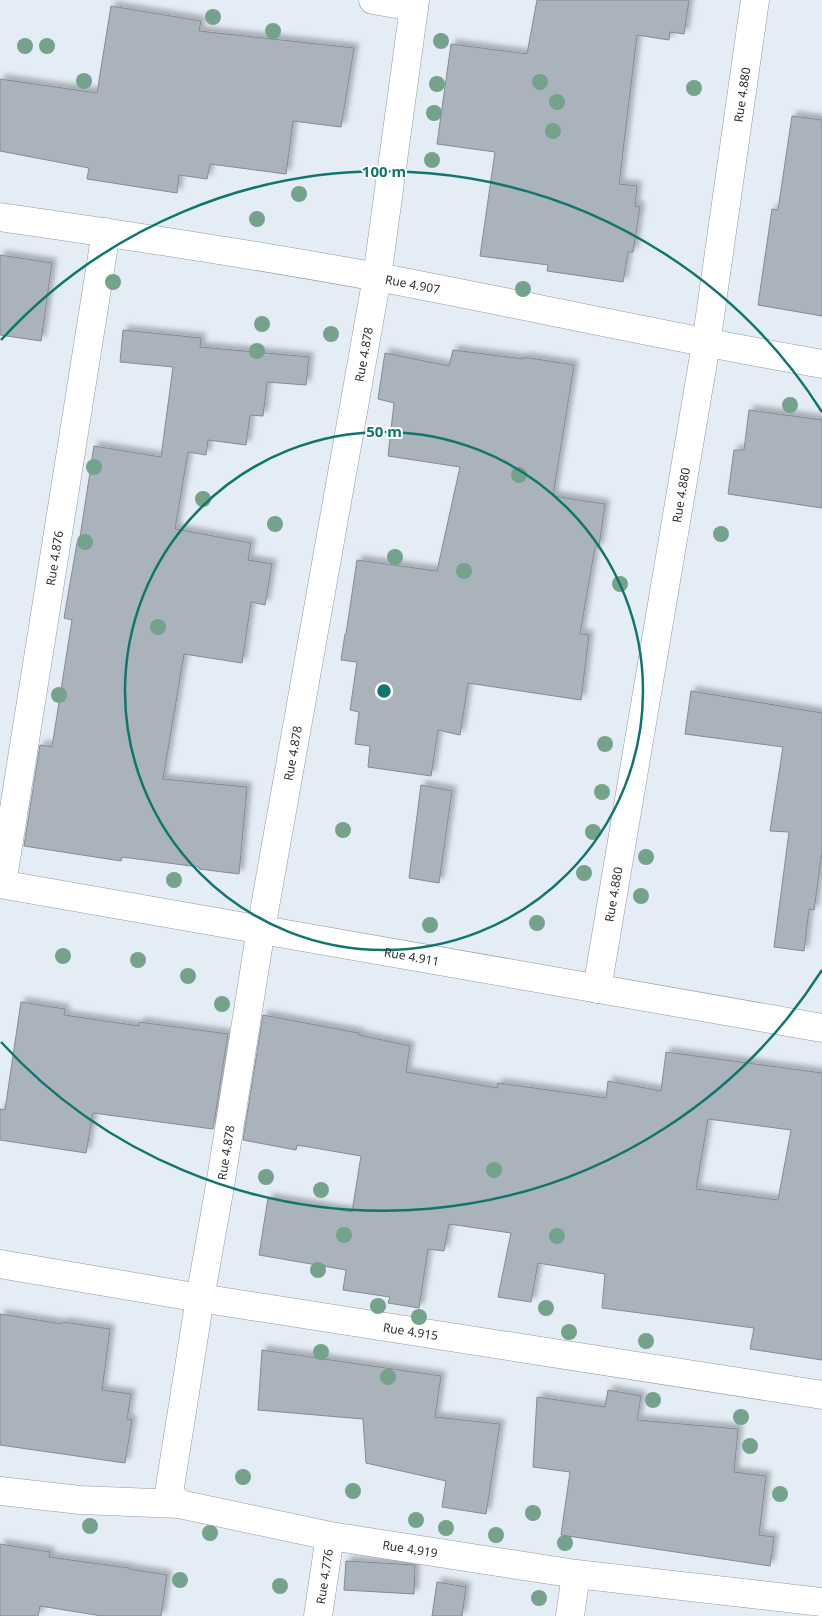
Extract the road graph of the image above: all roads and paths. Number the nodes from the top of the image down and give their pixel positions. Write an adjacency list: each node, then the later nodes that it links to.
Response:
1 (373, 0): 3 (street)
2 (755, 0): 7 (street, Rue 4.880)
3 (414, 4): 6 (street, Rue 4.878)
4 (0, 217): 5 (street, Rue 4.907)
5 (106, 232): 6 (street, Rue 4.907); 9 (street, Rue 4.876)
6 (377, 277): 7 (street, Rue 4.907); 10 (street, Rue 4.878)
7 (706, 344): 8 (street, Rue 4.907); 11 (street, Rue 4.880)
8 (822, 364)
9 (1, 884): 10 (street, Rue 4.911)
10 (262, 929): 11 (street, Rue 4.911); 14 (street, Rue 4.878)
11 (597, 989): 12 (street, Rue 4.911)
12 (822, 1028)
13 (0, 1264): 14 (street, Rue 4.915)
14 (200, 1298): 15 (street, Rue 4.915); 17 (street, Rue 4.878)
15 (822, 1395)
16 (0, 1491): 17 (street, Rue 4.919)
17 (179, 1504): 18 (street, Rue 4.919)
18 (330, 1536): 19 (street, Rue 4.919); 21 (street, Rue 4.776)
19 (576, 1574): 20 (street, Rue 4.919); 22 (street)
20 (822, 1602)
21 (318, 1616)
22 (570, 1616)

